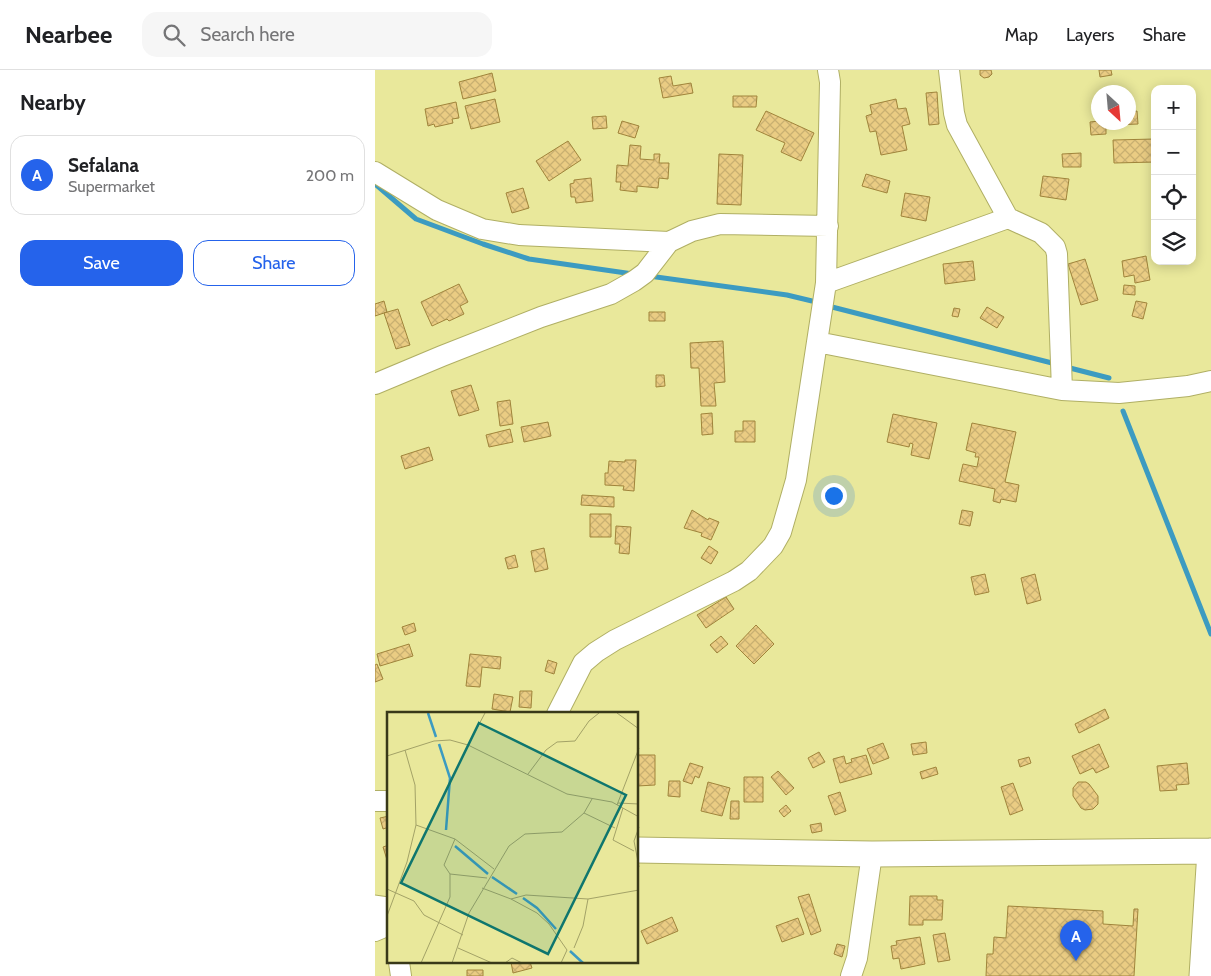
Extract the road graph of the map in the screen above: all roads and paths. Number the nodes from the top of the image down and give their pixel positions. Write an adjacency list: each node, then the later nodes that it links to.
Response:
1 (828, 70): 5 (street)
2 (949, 70): 4 (street)
3 (375, 172): 6 (street)
4 (1008, 218): 7 (street); 9 (street)
5 (828, 226): 6 (street); 7 (street)
6 (669, 242): 11 (street)
7 (825, 283): 8 (street)
8 (817, 342): 9 (street); 12 (street)
9 (1061, 376): 10 (street)
10 (1211, 381)
11 (375, 384)
12 (558, 712)
13 (639, 850): 15 (street)
14 (1211, 851): 15 (street); 19 (street)
15 (872, 854): 18 (street)
16 (387, 926): 17 (street)
17 (375, 931)
18 (851, 976)
19 (1202, 976)

